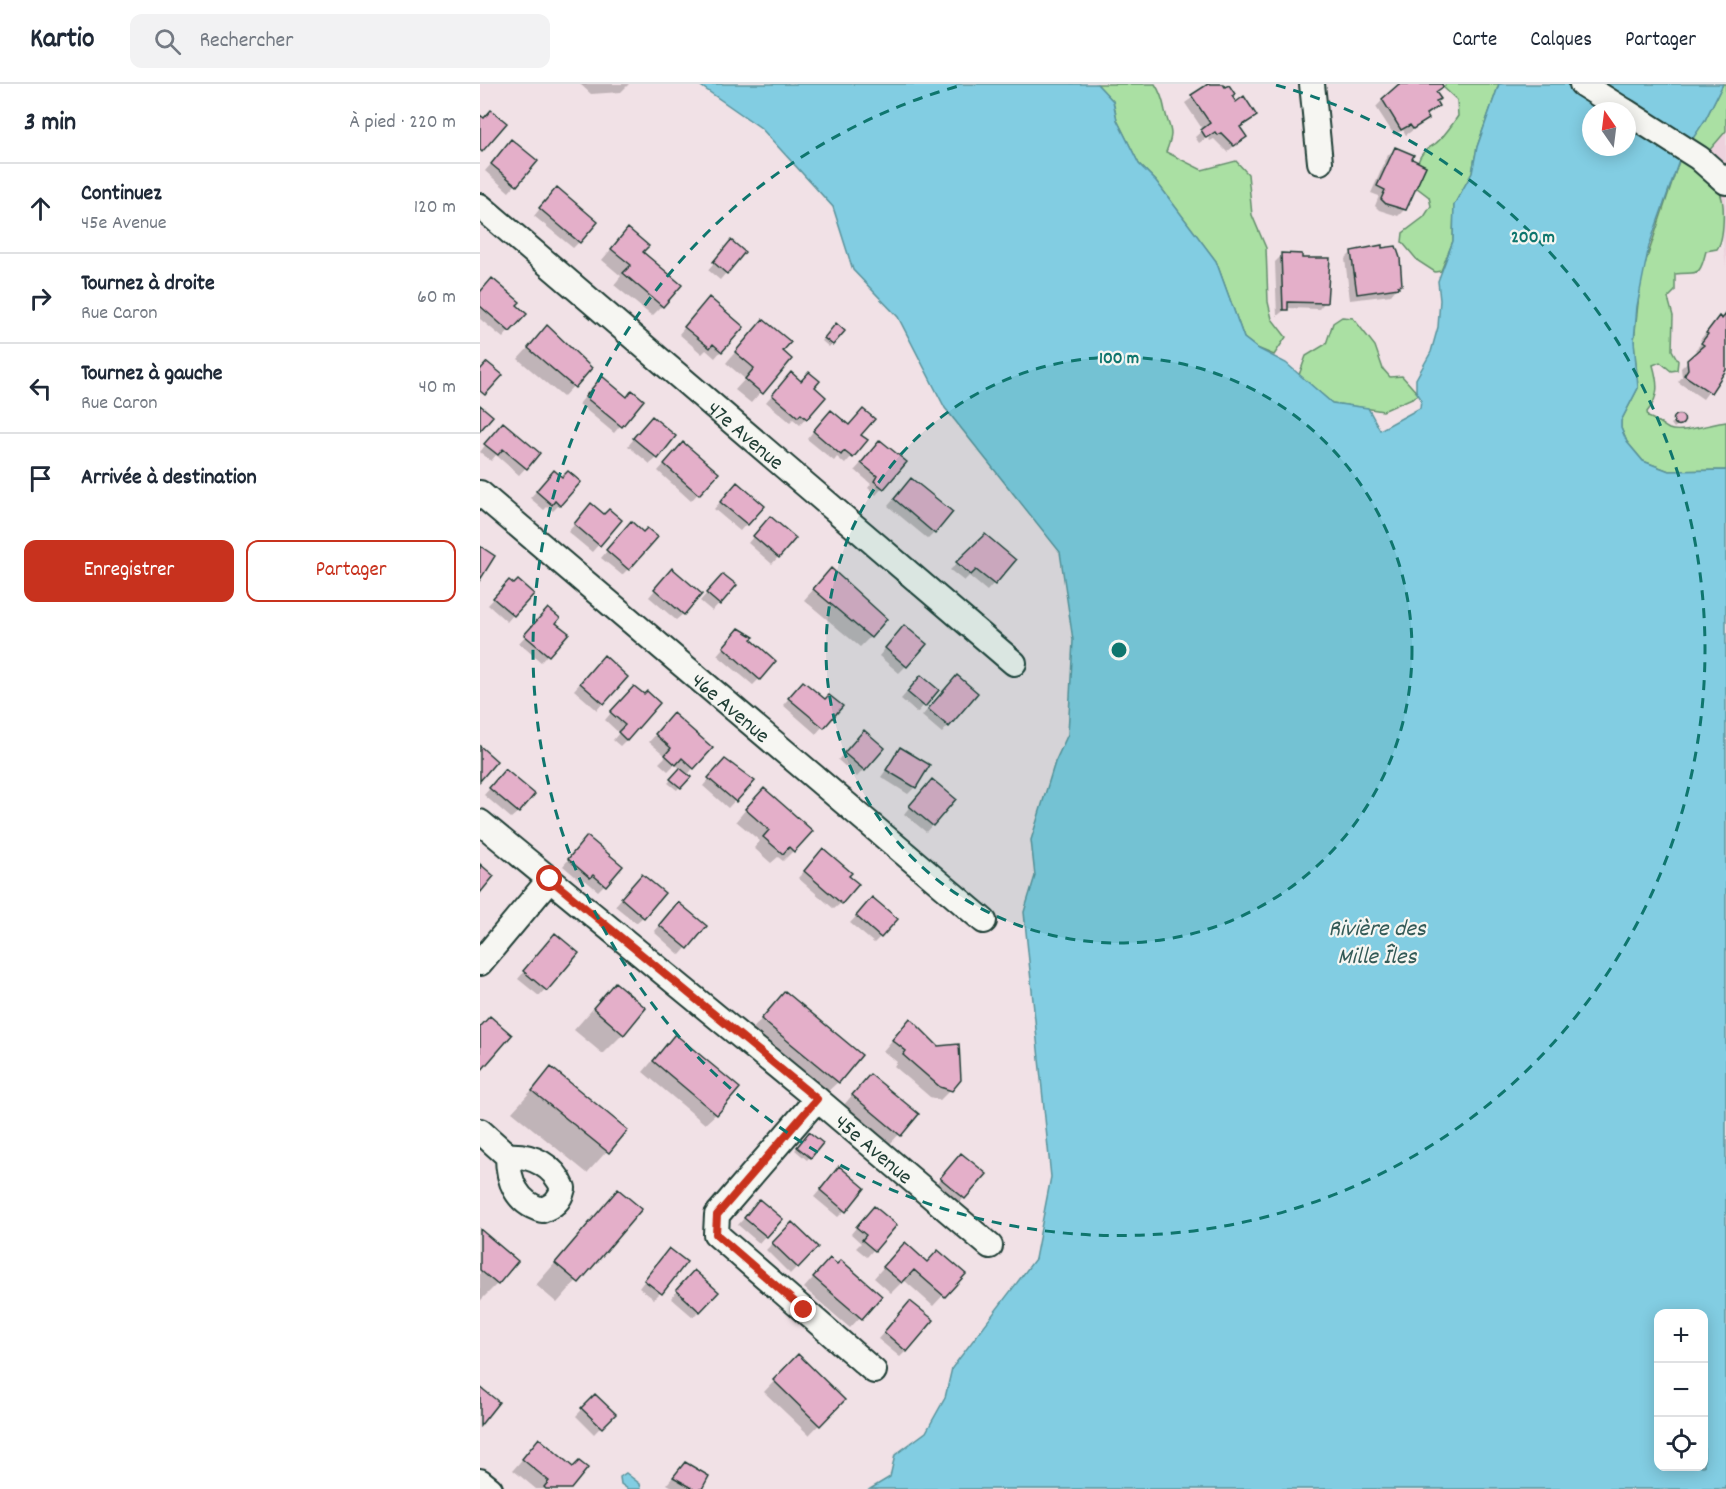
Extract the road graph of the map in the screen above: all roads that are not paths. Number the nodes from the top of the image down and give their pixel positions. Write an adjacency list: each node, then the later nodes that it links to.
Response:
1 (1312, 84): 5 (street)
2 (1582, 84): 3 (street)
3 (1610, 102)
4 (1636, 118): 6 (street)
5 (1320, 162)
6 (1726, 182)
7 (480, 207): 9 (street, 47e Avenue)
8 (480, 493): 12 (street, 46e Avenue)
9 (1014, 663)
10 (480, 822): 11 (street, 45e Avenue)
11 (550, 879): 13 (street); 14 (street, 45e Avenue)
12 (984, 921)
13 (480, 963)
14 (817, 1099): 17 (street, 45e Avenue); 18 (street)
15 (480, 1131): 16 (street)
16 (508, 1156)
17 (990, 1246)
18 (874, 1371)
19 (480, 1481): 20 (street)
20 (490, 1489)

